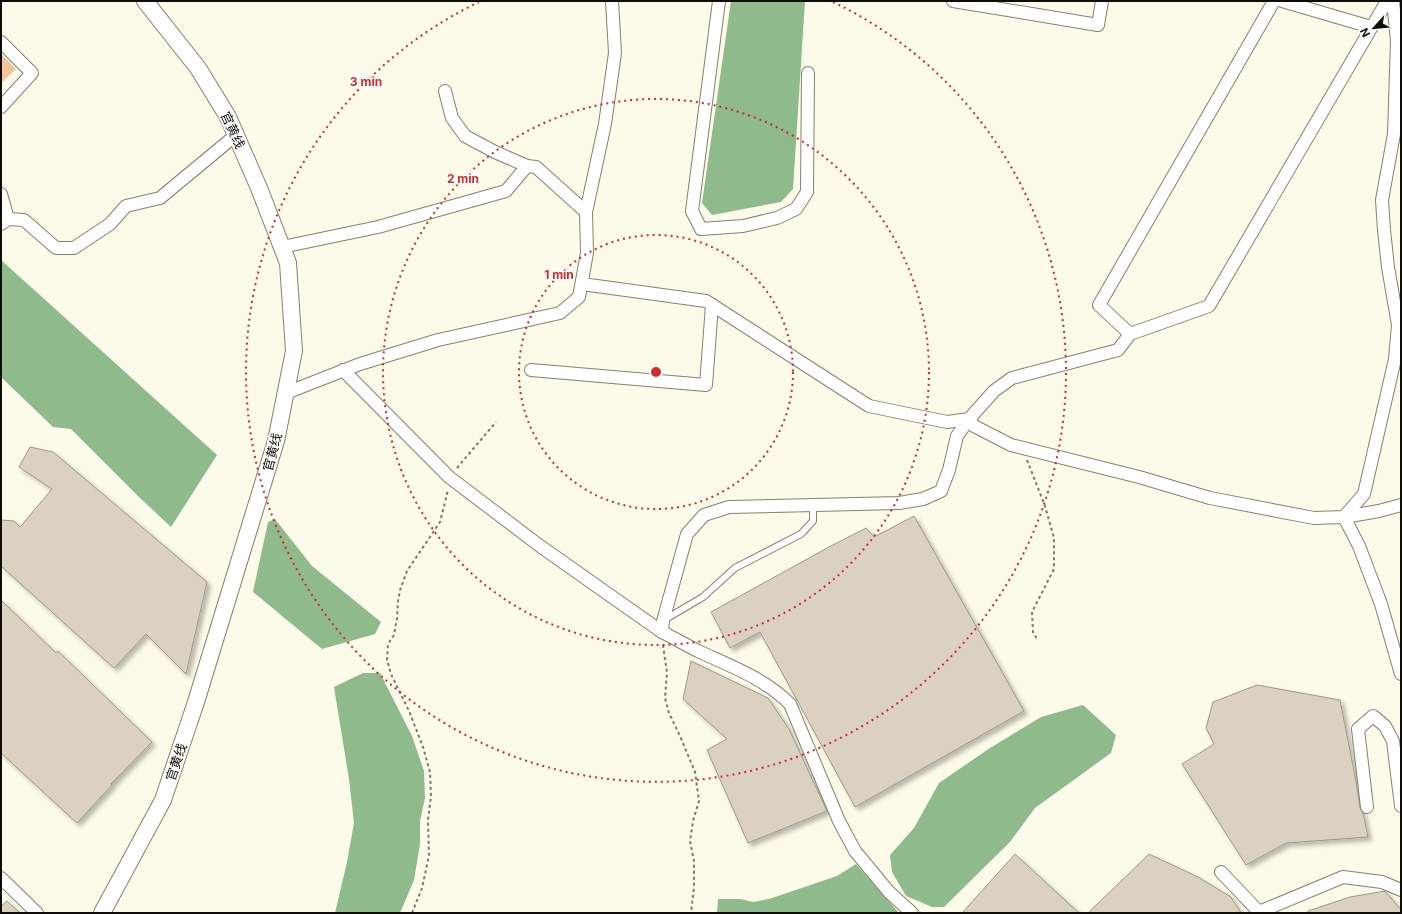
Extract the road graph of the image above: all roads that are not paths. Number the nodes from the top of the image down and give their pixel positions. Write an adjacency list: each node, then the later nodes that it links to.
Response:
1 (145, 1): 15 (street, 官黄线)
2 (612, 1): 18 (street)
3 (719, 1): 12 (street)
4 (953, 1): 5 (street)
5 (1102, 1)
6 (1274, 1): 23 (street)
7 (1282, 1): 10 (street)
8 (1387, 1): 10 (street)
9 (1393, 1): 30 (street)
10 (1372, 28): 23 (street)
11 (1, 42): 14 (street)
12 (808, 73)
13 (445, 91): 16 (street)
14 (1, 107)
15 (236, 135): 19 (street); 20 (street, 官黄线)
16 (527, 166): 18 (street); 20 (street)
17 (1, 194): 19 (street)
18 (586, 212): 21 (street)
19 (5, 222)
20 (282, 248): 26 (street, 官黄线)
21 (582, 284): 22 (street); 24 (street)
22 (712, 305): 25 (street); 27 (street)
23 (1130, 334): 27 (street)
24 (343, 370): 26 (street); 31 (street)
25 (531, 370)
26 (286, 394): 41 (street, 官黄线)
27 (969, 419): 28 (street); 30 (street)
28 (813, 505): 31 (lane); 31 (street)
29 (1401, 505): 30 (street)
30 (1344, 518): 32 (street)
31 (663, 626): 42 (street)
32 (1401, 674)
33 (1397, 737): 34 (street); 35 (street)
34 (1401, 806)
35 (1366, 807)
36 (1221, 872): 39 (street)
37 (1, 878): 40 (street)
38 (1401, 890): 39 (street)
39 (1259, 912)
40 (37, 913)
41 (102, 913)
42 (912, 913)

